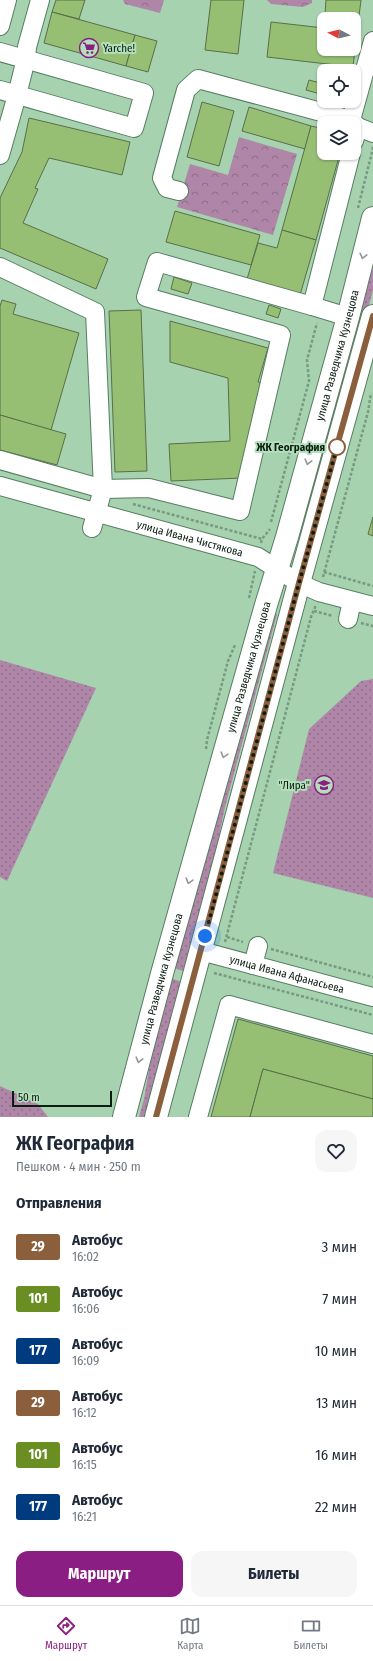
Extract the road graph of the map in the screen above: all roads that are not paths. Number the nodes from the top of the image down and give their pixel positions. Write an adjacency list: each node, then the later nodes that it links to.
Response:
1 (7, 0): 3 (street)
2 (40, 0): 6 (street)
3 (0, 26)
4 (373, 41): 9 (street)
5 (0, 52): 6 (street)
6 (26, 59): 7 (street); 7 (street)
7 (8, 93): 10 (street)
8 (318, 116): 12 (street)
9 (359, 116)
10 (0, 155)
11 (349, 160): 15 (street)
12 (179, 191)
13 (373, 218): 17 (main road, улица Разведчика Кузнецова, one-way to 17)
14 (0, 267): 20 (street)
15 (312, 306): 17 (street); 20 (street)
16 (373, 316): 23 (main road)
17 (348, 317): 22 (main road, улица Разведчика Кузнецова, one-way to 22)
18 (0, 460): 20 (street)
19 (0, 486): 21 (street, улица Ивана Чистякова)
20 (103, 489): 21 (street)
21 (94, 520): 22 (street, улица Ивана Чистякова)
22 (278, 570): 23 (street, улица Ивана Чистякова); 32 (main road, улица Разведчика Кузнецова, one-way to 32)
23 (299, 583): 24 (street, улица Ивана Чистякова); 28 (main road)
24 (352, 601): 25 (street, улица Ивана Чистякова); 26 (street)
25 (373, 606)
26 (348, 619)
27 (258, 946): 29 (street)
28 (211, 954): 29 (street, улица Ивана Афанасьева); 33 (main road)
29 (253, 965): 30 (street, улица Ивана Афанасьева)
30 (373, 997)
31 (373, 1044): 34 (street)
32 (124, 1117)
33 (156, 1117)
34 (198, 1117)

